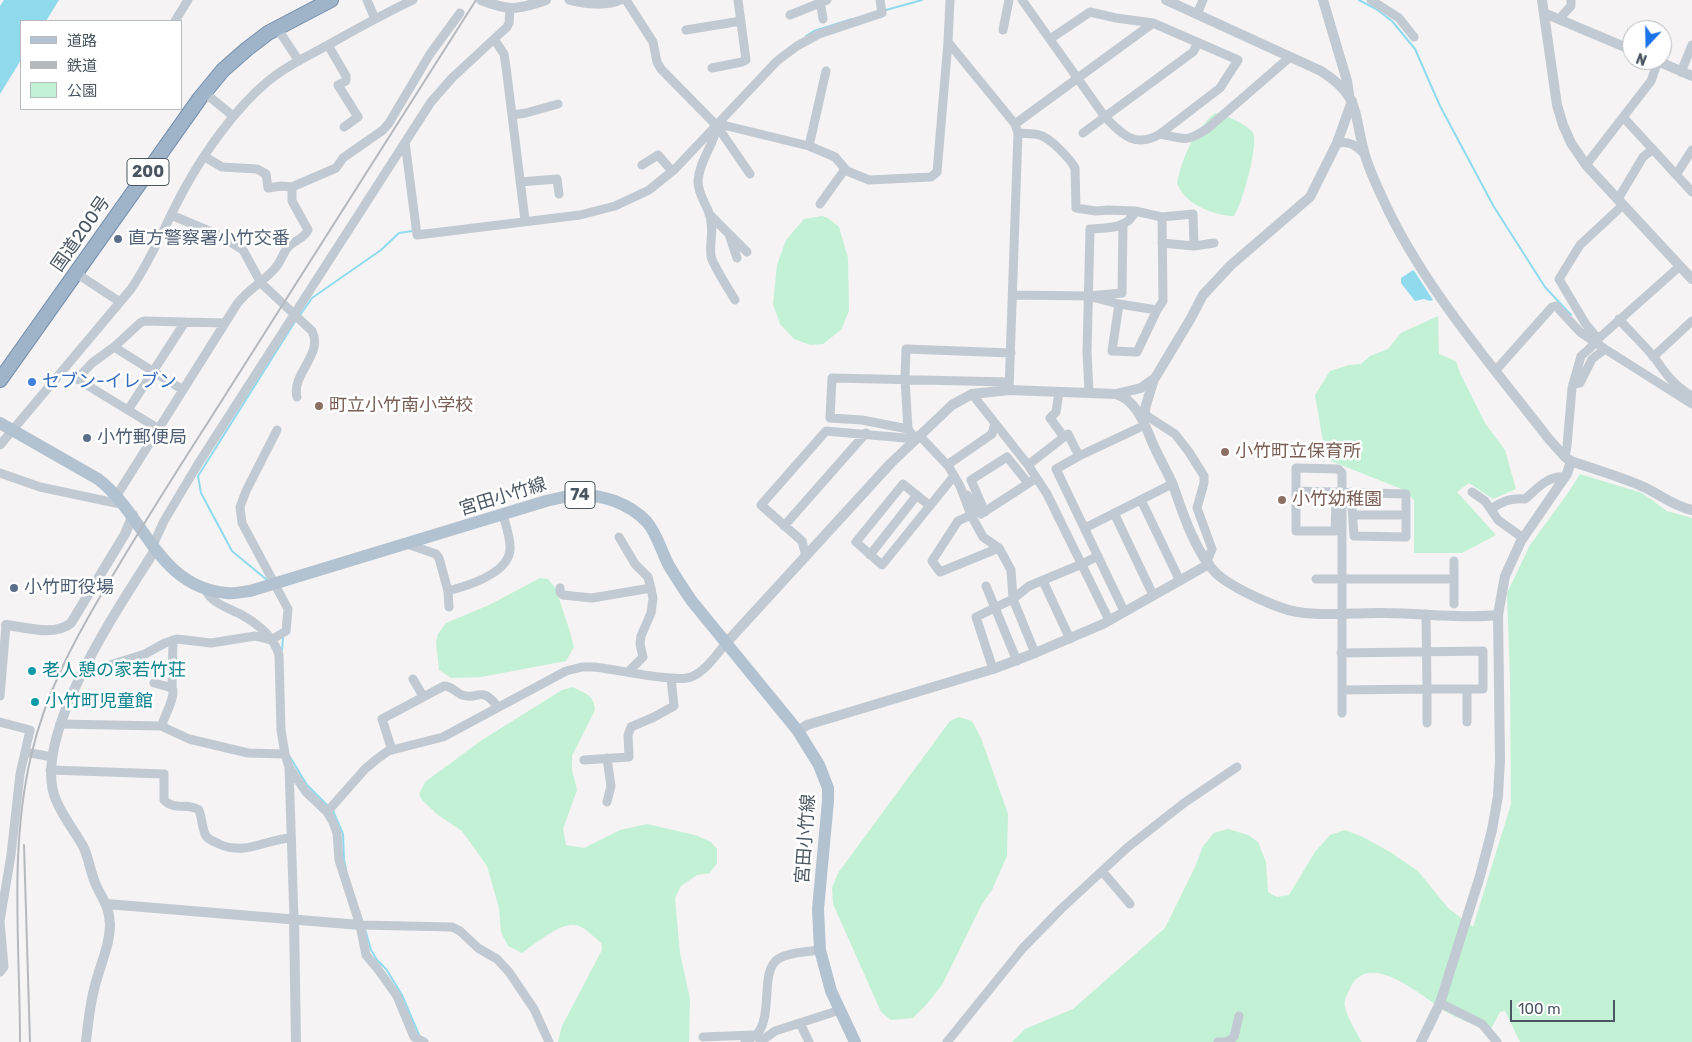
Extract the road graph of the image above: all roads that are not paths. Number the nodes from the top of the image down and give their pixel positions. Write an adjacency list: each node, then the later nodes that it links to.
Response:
1 (188, 0): 29 (street)
2 (331, 0): 33 (highway, 国道200号 / 200)
3 (367, 0): 27 (street)
4 (413, 0): 27 (street)
5 (481, 0): 22 (street)
6 (546, 0): 22 (street)
7 (569, 0): 8 (street)
8 (621, 0)
9 (626, 0): 60 (street)
10 (738, 0): 31 (street)
11 (880, 0): 60 (street)
12 (950, 0): 39 (street)
13 (1009, 0): 35 (street)
14 (1022, 0): 38 (street)
15 (1166, 0): 25 (street)
16 (1203, 0): 25 (street)
17 (1323, 0): 54 (street)
18 (1371, 0): 36 (street)
19 (1542, 0): 23 (street)
20 (1571, 0): 28 (street)
21 (823, 1): 26 (street); 30 (street)
22 (510, 9): 37 (street)
23 (1544, 12): 28 (street); 72 (street)
24 (460, 13): 79 (street)
25 (1197, 14): 44 (street)
26 (790, 15)
27 (375, 19): 41 (street)
28 (1559, 19): 43 (street)
29 (175, 20)
30 (823, 20)
31 (741, 21): 34 (street); 46 (street)
32 (1153, 23): 38 (street); 40 (street); 52 (street)
33 (277, 28): 45 (street); 53 (highway, 国道200号 / 200)
34 (686, 30)
35 (1003, 30)
36 (1414, 37)
37 (494, 39): 56 (street); 65 (street)
38 (1050, 39): 52 (street)
39 (948, 42): 62 (street); 74 (street)
40 (1198, 43): 59 (street); 64 (street)
41 (328, 45): 45 (street); 61 (street)
42 (1692, 45): 50 (street)
43 (1622, 46)
44 (1290, 57): 54 (street); 64 (street)
45 (299, 61): 57 (street)
46 (712, 68)
47 (1672, 68): 50 (street)
48 (1653, 70): 58 (street)
49 (826, 71): 67 (street)
50 (1681, 72): 51 (street)
51 (1692, 76)
52 (1078, 79): 59 (street); 62 (street)
53 (204, 93): 57 (street); 97 (highway, 国道200号 / 200)
54 (1350, 98): 66 (street); 70 (street)
55 (558, 104): 56 (street)
56 (512, 115): 78 (street)
57 (233, 116): 71 (street)
58 (1623, 116): 68 (street); 72 (street)
59 (1105, 117): 63 (street); 64 (street)
60 (718, 125): 67 (street); 75 (street); 76 (street); 85 (street)
61 (344, 128)
62 (1016, 128): 84 (street); 100 (street)
63 (1083, 133)
64 (1160, 134)
65 (405, 142): 88 (street); 106 (street)
66 (1336, 143): 70 (street); 118 (street)
67 (810, 146): 74 (street)
68 (1653, 148): 77 (street); 82 (street)
69 (1692, 150): 77 (street)
70 (1365, 155): 116 (street)
71 (205, 157): 79 (street); 86 (street)
72 (1586, 165): 82 (street)
73 (642, 166): 75 (street)
74 (845, 169): 83 (street)
75 (672, 171): 88 (street)
76 (750, 174)
77 (1676, 175): 80 (street)
78 (520, 182): 81 (street); 88 (street)
79 (292, 188): 99 (street)
80 (1692, 192)
81 (559, 194)
82 (1620, 202): 96 (street); 111 (street)
83 (820, 204)
84 (1134, 211): 87 (street); 89 (street)
85 (709, 214): 90 (street); 102 (street)
86 (171, 215): 99 (street); 103 (street)
87 (1162, 216): 91 (street); 93 (street)
88 (525, 220)
89 (1123, 224): 101 (street); 101 (street)
90 (729, 234): 94 (street); 95 (street)
91 (1162, 243): 93 (street); 105 (street)
92 (1214, 244): 93 (street)
93 (1194, 246)
94 (747, 252)
95 (737, 258)
96 (1680, 266): 98 (street); 107 (street)
97 (76, 273): 103 (street); 120 (highway, 国道200号 / 200)
98 (1692, 279)
99 (261, 283): 106 (street); 110 (street)
100 (1013, 295): 101 (street); 114 (street)
101 (1088, 296): 104 (street); 125 (street)
102 (735, 300)
103 (120, 302): 138 (street)
104 (1118, 304): 105 (street); 105 (street)
105 (1157, 310)
106 (294, 314): 129 (street); 175 (street)
107 (1619, 320): 111 (street); 115 (street)
108 (1692, 321): 115 (street)
109 (185, 322): 110 (street); 112 (street); 117 (street)
110 (225, 323): 123 (street)
111 (1598, 339): 121 (street, bridge)
112 (114, 347): 117 (street); 131 (street)
113 (1605, 349): 116 (street); 121 (street); 130 (street)
114 (1011, 353): 119 (street); 122 (street)
115 (1653, 357): 128 (street)
116 (1496, 370): 145 (street)
117 (153, 371): 123 (street); 131 (street)
118 (1155, 378): 127 (street); 132 (street)
119 (905, 379): 122 (street); 137 (street); 137 (street)
120 (0, 380)
121 (1573, 384): 145 (street)
122 (1009, 386): 124 (street); 126 (street)
123 (184, 390): 135 (street)
124 (1059, 392): 125 (street); 141 (street)
125 (1089, 392): 127 (street)
126 (972, 394): 134 (street); 140 (street)
127 (1116, 394): 132 (street)
128 (1692, 396)
129 (297, 397)
130 (1692, 404)
131 (128, 410): 135 (street)
132 (1144, 420): 144 (street); 152 (street); 180 (street)
133 (0, 423): 138 (main road, 宮田小竹線 / 74)
134 (995, 423): 146 (street); 147 (street)
135 (158, 429): 159 (street)
136 (277, 430): 187 (street)
137 (908, 430): 140 (street)
138 (14, 431): 142 (street); 143 (street); 159 (main road, 宮田小竹線 / 74)
139 (866, 433): 140 (street); 169 (street); 169 (street)
140 (918, 437): 146 (street); 177 (street)
141 (1064, 437): 144 (street); 147 (street)
142 (0, 445)
143 (0, 453)
144 (1079, 456): 170 (street)
145 (1568, 459): 150 (street); 162 (street)
146 (947, 465): 149 (street)
147 (1028, 465): 151 (street)
148 (0, 473): 159 (street)
149 (954, 476): 153 (street); 160 (street)
150 (1565, 477): 161 (street); 172 (street)
151 (1032, 481): 163 (street); 163 (street); 181 (street)
152 (1172, 484): 158 (street); 180 (street)
153 (960, 486): 163 (street); 168 (street)
154 (1296, 491): 155 (street); 155 (street); 155 (street)
155 (1343, 492): 165 (street); 167 (street); 183 (street)
156 (1472, 492): 161 (street)
157 (917, 496): 160 (street); 176 (street); 176 (street)
158 (1141, 500): 164 (street); 186 (street)
159 (125, 505): 175 (main road, 宮田小竹線 / 74); 203 (street)
160 (930, 506): 176 (street)
161 (1491, 509): 172 (street)
162 (1692, 510)
163 (985, 512)
164 (1114, 513): 170 (street); 193 (street)
165 (1352, 514): 167 (street); 167 (street)
166 (503, 515): 173 (main road, 宮田小竹線 / 74); 192 (street); 207 (main road, 宮田小竹線 / 74)
167 (1406, 515)
168 (971, 516): 174 (street); 174 (street)
169 (784, 526): 177 (street)
170 (1085, 528): 178 (street)
171 (619, 538): 190 (street)
172 (1523, 538): 201 (street)
173 (408, 544): 187 (main road, 宮田小竹線 / 74); 192 (street)
174 (1000, 548): 194 (street)
175 (153, 549): 191 (main road, 宮田小竹線 / 74); 214 (street)
176 (870, 555)
177 (806, 556): 207 (street)
178 (1098, 556): 181 (street); 198 (street)
179 (1454, 561): 184 (street)
180 (1208, 562): 186 (street); 199 (street)
181 (1082, 564): 185 (street); 202 (street)
182 (1316, 579): 183 (street)
183 (1341, 579): 184 (street); 199 (street)
184 (1454, 579): 195 (street)
185 (1043, 581): 194 (street); 204 (street)
186 (1180, 581): 193 (street)
187 (275, 583): 191 (main road, 宮田小竹線 / 74); 206 (street)
188 (986, 586): 197 (street)
189 (560, 588): 190 (street)
190 (651, 588): 213 (street)
191 (205, 589): 206 (street)
192 (448, 591): 196 (street)
193 (1153, 595): 198 (street)
194 (1013, 599): 197 (street); 209 (street)
195 (1454, 604)
196 (449, 607)
197 (994, 608): 211 (street); 212 (street)
198 (1124, 612): 202 (street)
199 (1341, 613): 200 (street); 210 (street)
200 (1426, 614): 201 (street); 208 (street)
201 (1498, 615): 251 (street)
202 (1108, 620): 204 (street)
203 (6, 625): 222 (street)
204 (1070, 639): 209 (street)
205 (173, 640): 206 (street); 214 (street); 218 (street)
206 (271, 640): 234 (street)
207 (727, 642): 215 (street); 231 (main road, 宮田小竹線 / 74)
208 (1427, 652): 210 (street); 219 (street); 220 (street)
209 (1036, 653): 211 (street)
210 (1341, 653): 221 (street)
211 (1017, 660): 212 (street)
212 (993, 669): 231 (street)
213 (629, 671): 215 (street); 224 (street)
214 (81, 674): 229 (street)
215 (671, 678): 236 (street)
216 (412, 679): 223 (street)
217 (154, 683): 218 (street)
218 (172, 688): 230 (street)
219 (1427, 689): 220 (street); 221 (street); 228 (street)
220 (1467, 689): 227 (street)
221 (1342, 690): 225 (street)
222 (0, 696)
223 (423, 696): 224 (street); 232 (street)
224 (498, 707): 232 (street)
225 (1342, 713)
226 (0, 722): 233 (street)
227 (1467, 722)
228 (1427, 723)
229 (60, 724): 230 (street); 235 (street)
230 (162, 726): 234 (street)
231 (798, 731): 249 (main road, 宮田小竹線 / 74)
232 (392, 750): 242 (street)
233 (25, 752): 235 (street); 250 (street)
234 (285, 754): 239 (street)
235 (52, 757): 240 (street)
236 (607, 758): 237 (street); 241 (street)
237 (584, 760)
238 (1237, 766): 244 (street)
239 (290, 767): 242 (street); 243 (street)
240 (50, 770): 243 (street); 245 (street)
241 (607, 802)
242 (327, 812): 248 (street)
243 (291, 838): 247 (street)
244 (1102, 871): 246 (street); 264 (street)
245 (107, 904): 247 (street); 258 (street)
246 (1130, 904)
247 (294, 920): 248 (street); 259 (street)
248 (360, 926): 257 (street); 260 (street)
249 (820, 950): 252 (main road, 宮田小竹線 / 74); 256 (street)
250 (0, 972)
251 (1440, 1003): 266 (street); 267 (street)
252 (840, 1010): 254 (street); 263 (main road, 宮田小竹線 / 74)
253 (1239, 1016): 265 (street)
254 (800, 1023): 256 (street); 262 (street)
255 (702, 1037): 256 (street)
256 (761, 1038): 261 (street)
257 (420, 1040)
258 (86, 1042)
259 (296, 1042)
260 (549, 1042)
261 (745, 1042)
262 (809, 1042)
263 (854, 1042)
264 (947, 1042)
265 (1218, 1042)
266 (1421, 1042)
267 (1497, 1042)

